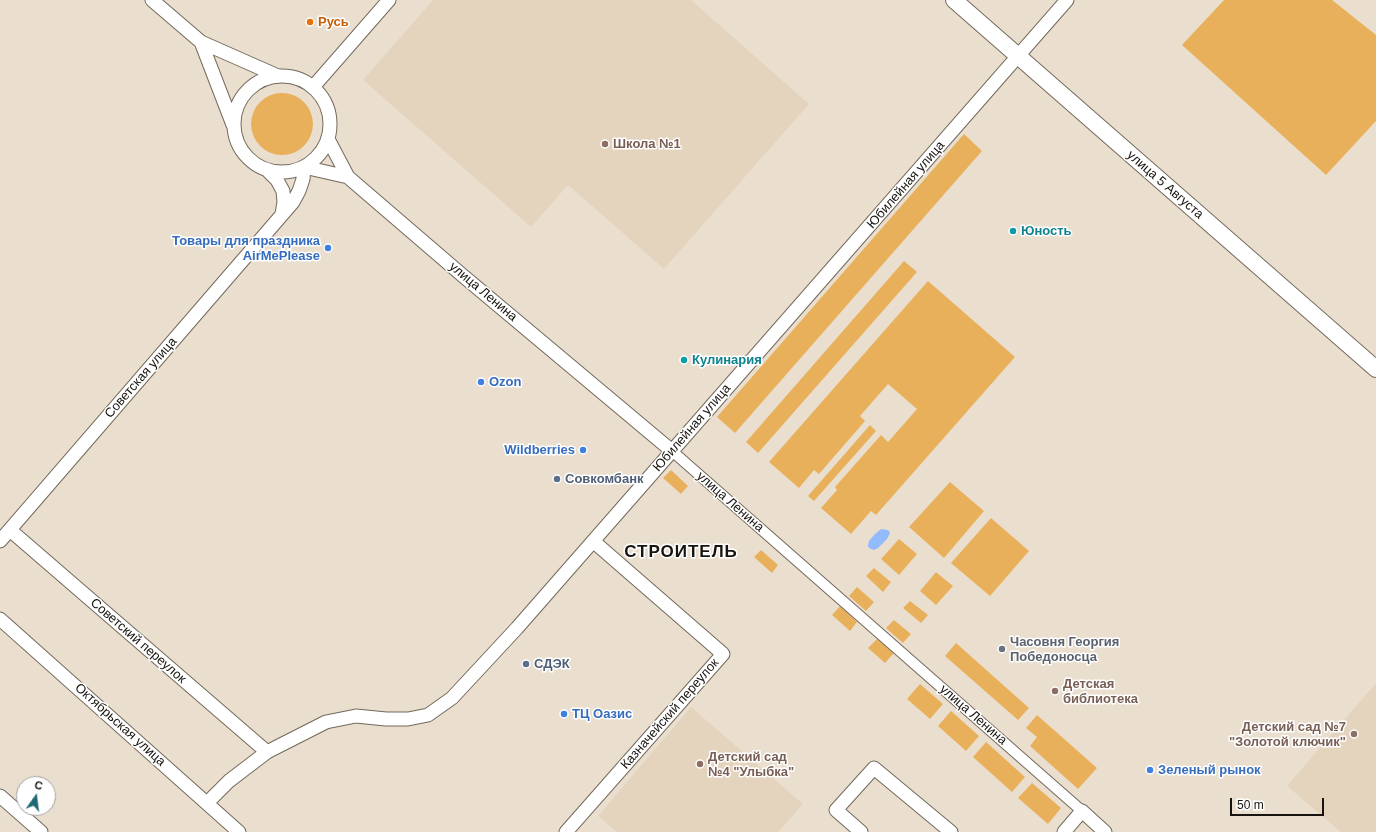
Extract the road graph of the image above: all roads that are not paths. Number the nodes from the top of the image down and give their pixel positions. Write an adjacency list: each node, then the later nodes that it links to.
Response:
1 (152, 0): 5 (street)
2 (389, 0): 8 (street)
3 (954, 0): 6 (street, улица 5 Августа)
4 (1067, 0): 6 (street, Юбилейная улица)
5 (202, 42): 7 (street); 9 (street)
6 (1018, 56): 15 (street, улица 5 Августа); 16 (street, Юбилейная улица)
7 (278, 76): 8 (street); 9 (street)
8 (313, 87): 10 (street)
9 (234, 127): 12 (street)
10 (328, 138): 11 (street); 13 (street)
11 (304, 167): 12 (street); 13 (street); 14 (street, Советская улица)
12 (267, 170): 14 (street)
13 (348, 177): 16 (street, улица Ленина)
14 (282, 214): 17 (street, Советская улица)
15 (1376, 369)
16 (672, 451): 19 (street, Юбилейная улица); 24 (street, улица Ленина)
17 (10, 530): 18 (street, Советская улица); 21 (street, Советский переулок)
18 (0, 541)
19 (593, 541): 21 (street, Юбилейная улица); 27 (street, Казначейский переулок)
20 (0, 619): 23 (street, Октябрьская улица)
21 (267, 752): 23 (street, Юбилейная улица)
22 (0, 796): 25 (street)
23 (207, 803): 26 (street, Октябрьская улица)
24 (1082, 811): 30 (street); 31 (street, улица Ленина)
25 (41, 832)
26 (239, 832)
27 (566, 832)
28 (861, 832): 29 (street)
29 (951, 832)
30 (1064, 832)
31 (1106, 832)

